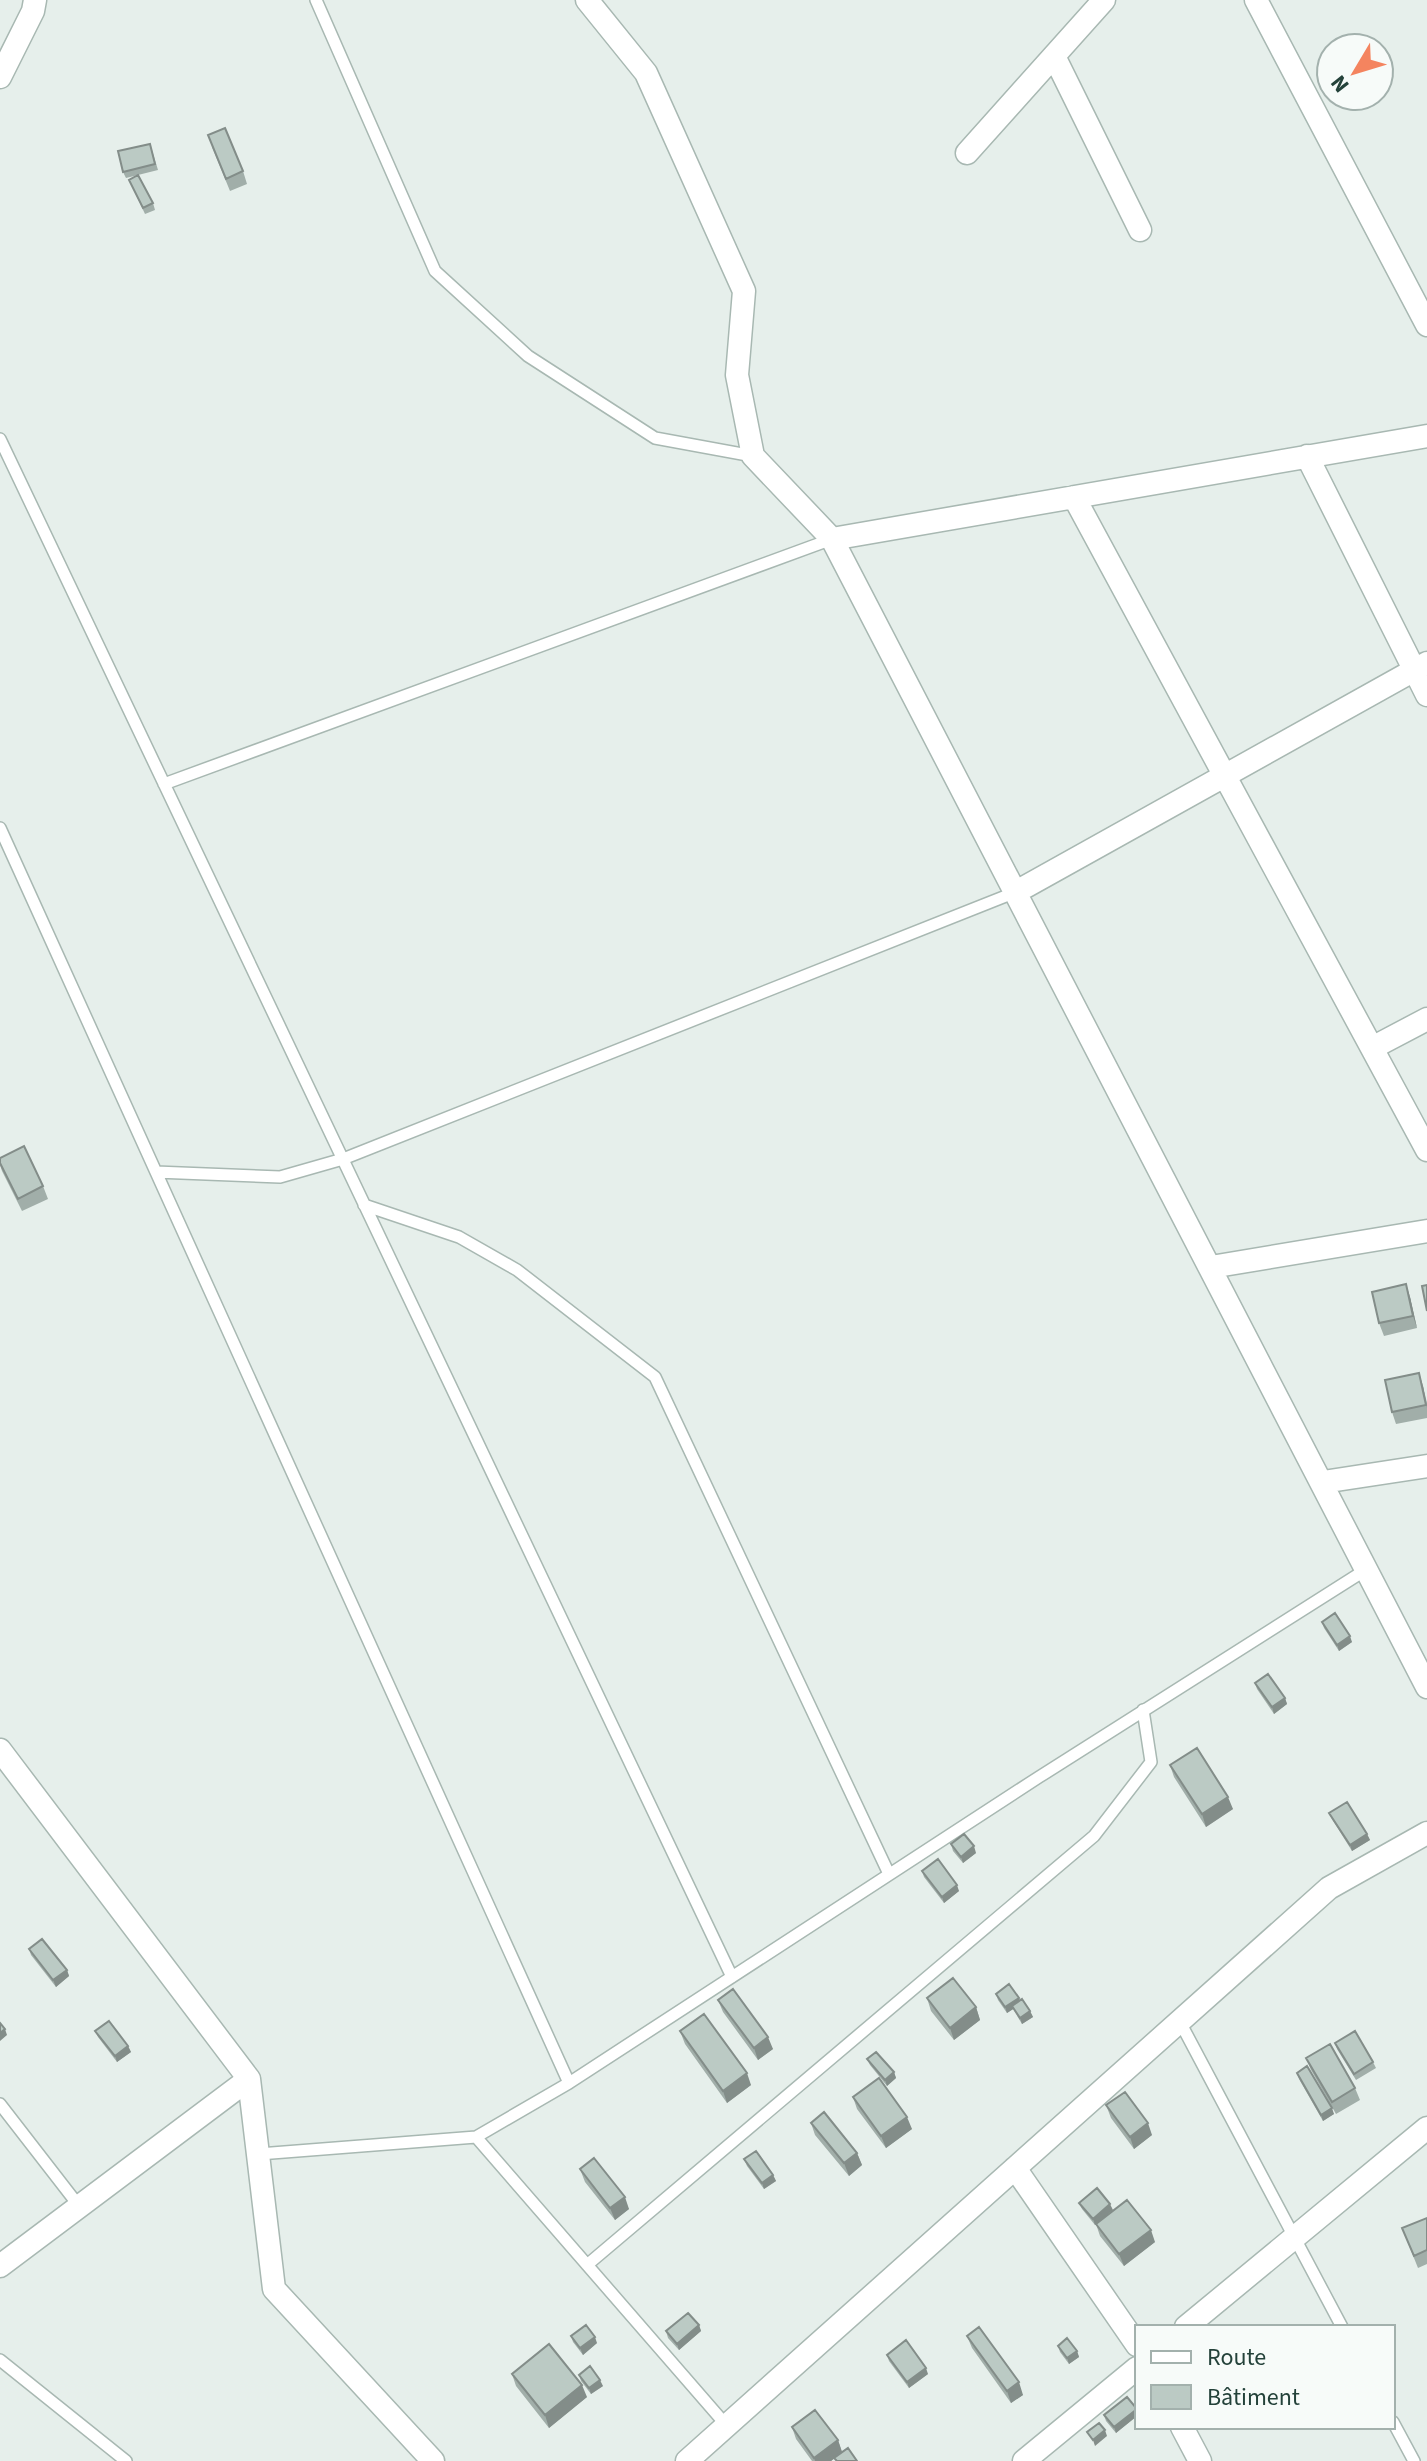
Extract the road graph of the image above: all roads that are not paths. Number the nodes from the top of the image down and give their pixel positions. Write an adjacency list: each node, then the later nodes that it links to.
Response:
1 (35, 0): 7 (street)
2 (316, 0): 13 (lane)
3 (587, 0): 13 (street)
4 (1104, 0): 6 (street)
5 (1256, 0): 10 (street)
6 (1054, 56): 8 (street); 9 (street)
7 (0, 77)
8 (967, 153)
9 (1140, 230)
10 (1427, 325)
11 (1427, 436): 14 (street)
12 (0, 439): 20 (lane)
13 (753, 456): 16 (street)
14 (1307, 456): 15 (street); 17 (street)
15 (1074, 497): 16 (street); 19 (street)
16 (832, 539): 20 (lane); 22 (street)
17 (1421, 666): 18 (street); 19 (street)
18 (1427, 695)
19 (1225, 776): 22 (street); 24 (street)
20 (164, 784): 26 (lane)
21 (0, 828): 27 (lane)
22 (1016, 892): 26 (lane); 30 (street)
23 (1427, 1019): 24 (street)
24 (1372, 1048): 25 (street)
25 (1427, 1150)
26 (343, 1159): 27 (lane); 28 (lane)
27 (156, 1172): 42 (lane)
28 (364, 1205): 38 (lane); 39 (lane)
29 (1427, 1231): 30 (street)
30 (1211, 1267): 32 (street)
31 (1427, 1466): 32 (street)
32 (1323, 1482): 33 (street)
33 (1367, 1569): 34 (street); 35 (lane)
34 (1427, 1687)
35 (1143, 1710): 38 (lane); 50 (lane)
36 (0, 1750): 41 (street)
37 (1427, 1833): 40 (street)
38 (889, 1874): 39 (lane)
39 (732, 1977): 42 (lane)
40 (1180, 2022): 47 (street); 49 (lane)
41 (249, 2079): 46 (street); 48 (street)
42 (569, 2083): 45 (lane)
43 (0, 2104): 48 (lane)
44 (1427, 2128): 49 (street)
45 (476, 2137): 46 (lane); 50 (lane)
46 (259, 2154): 61 (street)
47 (1015, 2168): 54 (street); 57 (street)
48 (79, 2206): 51 (street)
49 (1295, 2238): 52 (street); 53 (lane)
50 (587, 2265): 57 (lane)
51 (0, 2266)
52 (1188, 2325)
53 (1341, 2325)
54 (1135, 2342)
55 (0, 2360): 60 (lane)
56 (1135, 2370): 63 (street)
57 (727, 2426): 62 (street)
58 (1395, 2426): 65 (lane)
59 (1183, 2429): 64 (street)
60 (126, 2461)
61 (433, 2461)
62 (687, 2461)
63 (1024, 2461)
64 (1200, 2461)
65 (1414, 2461)

